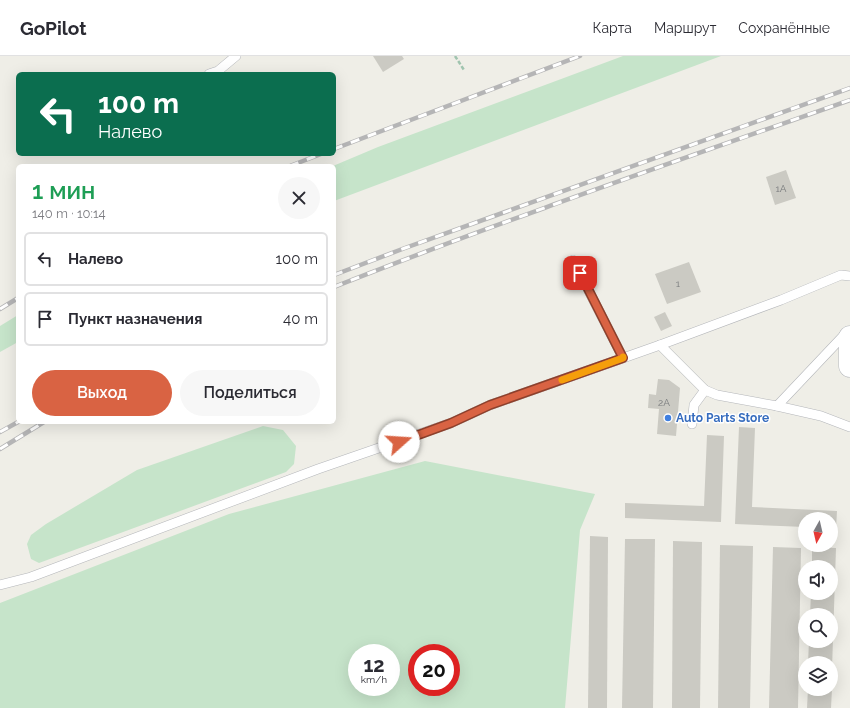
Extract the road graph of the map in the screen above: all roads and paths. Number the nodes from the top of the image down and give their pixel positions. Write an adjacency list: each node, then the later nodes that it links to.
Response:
1 (236, 56): 4 (lane)
2 (455, 56): 3 (path)
3 (464, 70)
4 (215, 72)
5 (573, 260): 10 (lane)
6 (850, 276): 9 (lane)
7 (850, 329): 13 (lane)
8 (850, 337): 11 (street)
9 (660, 345): 10 (lane); 12 (lane)
10 (623, 358): 16 (lane)
11 (850, 366)
12 (705, 390): 13 (lane); 14 (lane)
13 (778, 406): 15 (lane)
14 (692, 424)
15 (850, 427)
16 (0, 585)

